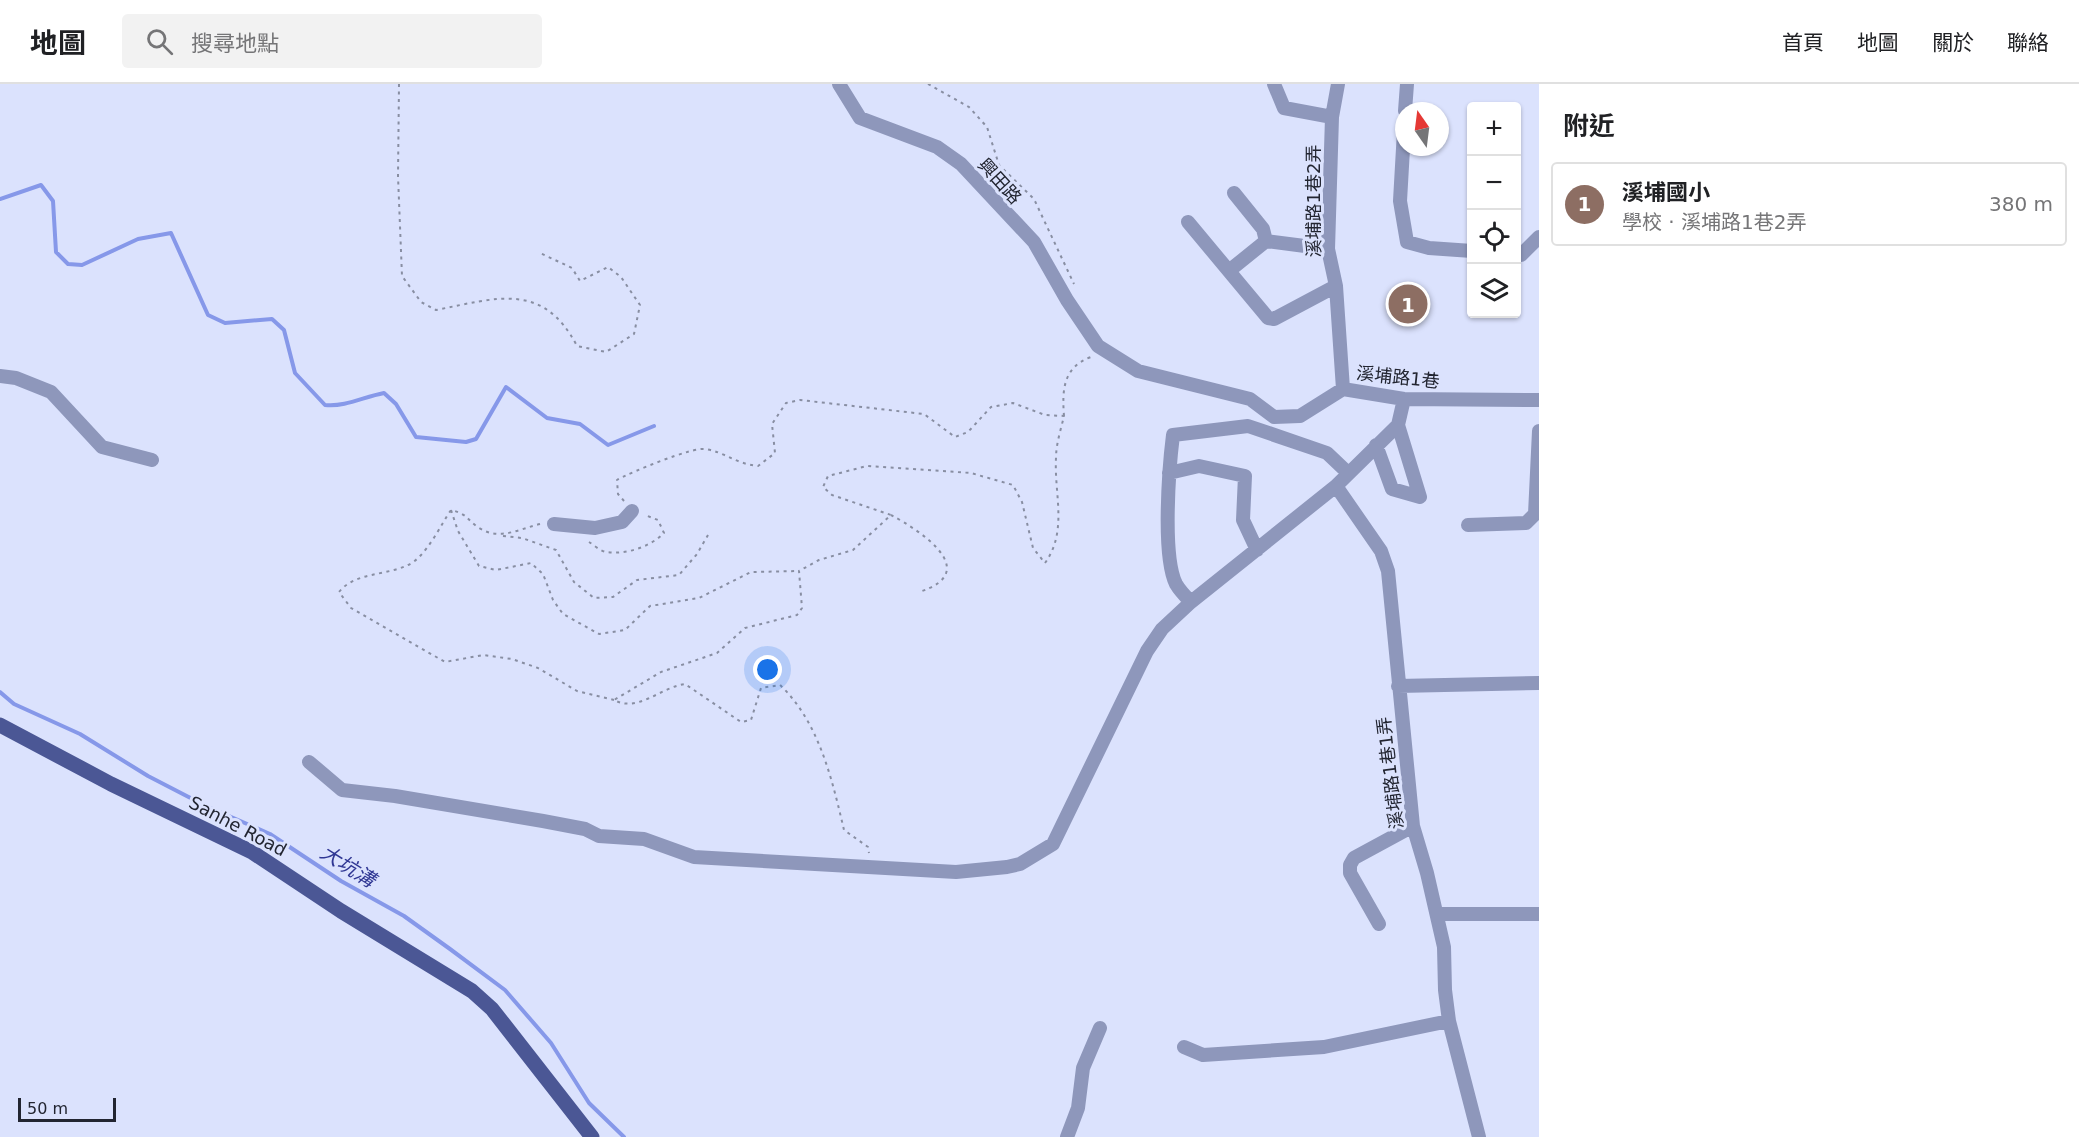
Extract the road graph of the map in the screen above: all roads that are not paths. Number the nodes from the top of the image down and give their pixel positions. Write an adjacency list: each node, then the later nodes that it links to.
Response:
1 (838, 84): 17 (street, 興田路)
2 (1274, 84): 6 (street)
3 (1338, 84): 6 (street, 溪埔路1巷2弄)
4 (1407, 84): 5 (street)
5 (1406, 102)
6 (1332, 117): 12 (street, 溪埔路1巷2弄)
7 (1403, 156): 13 (street)
8 (1234, 193): 11 (street)
9 (1188, 222): 15 (street)
10 (1539, 237): 14 (street)
11 (1266, 241): 12 (street); 15 (street)
12 (1328, 249): 16 (street, 溪埔路1巷2弄)
13 (1467, 251)
14 (1521, 255)
15 (1230, 270): 16 (street)
16 (1336, 286): 19 (street, 溪埔路1巷2弄)
17 (1098, 346): 19 (street, 溪埔路1巷)
18 (0, 376): 25 (street)
19 (1343, 389): 20 (street, 溪埔路1巷)
20 (1404, 399): 21 (street, 溪埔路1巷); 22 (street)
21 (1539, 400)
22 (1398, 425): 24 (street); 24 (street)
23 (1539, 430): 31 (street)
24 (1376, 445): 26 (street)
25 (153, 460)
26 (1347, 472): 27 (street); 28 (street)
27 (1169, 473): 32 (street); 33 (street)
28 (1335, 486): 32 (street); 35 (street, 溪埔路1巷1弄)
29 (632, 511): 30 (street)
30 (554, 524)
31 (1468, 525)
32 (1257, 550): 33 (street)
33 (1191, 602): 37 (street)
34 (1539, 683): 35 (street)
35 (1398, 686): 38 (street, 溪埔路1巷1弄)
36 (0, 725): 45 (main road, Sanhe Road)
37 (309, 762)
38 (1413, 826): 39 (street, 溪埔路1巷1弄); 41 (street)
39 (1437, 914): 40 (street); 42 (street, 溪埔路1巷1弄)
40 (1539, 914)
41 (1379, 924)
42 (1449, 1021): 44 (street); 47 (street, 溪埔路1巷1弄)
43 (1100, 1028): 46 (street)
44 (1184, 1047)
45 (592, 1137)
46 (1067, 1137)
47 (1479, 1137)

